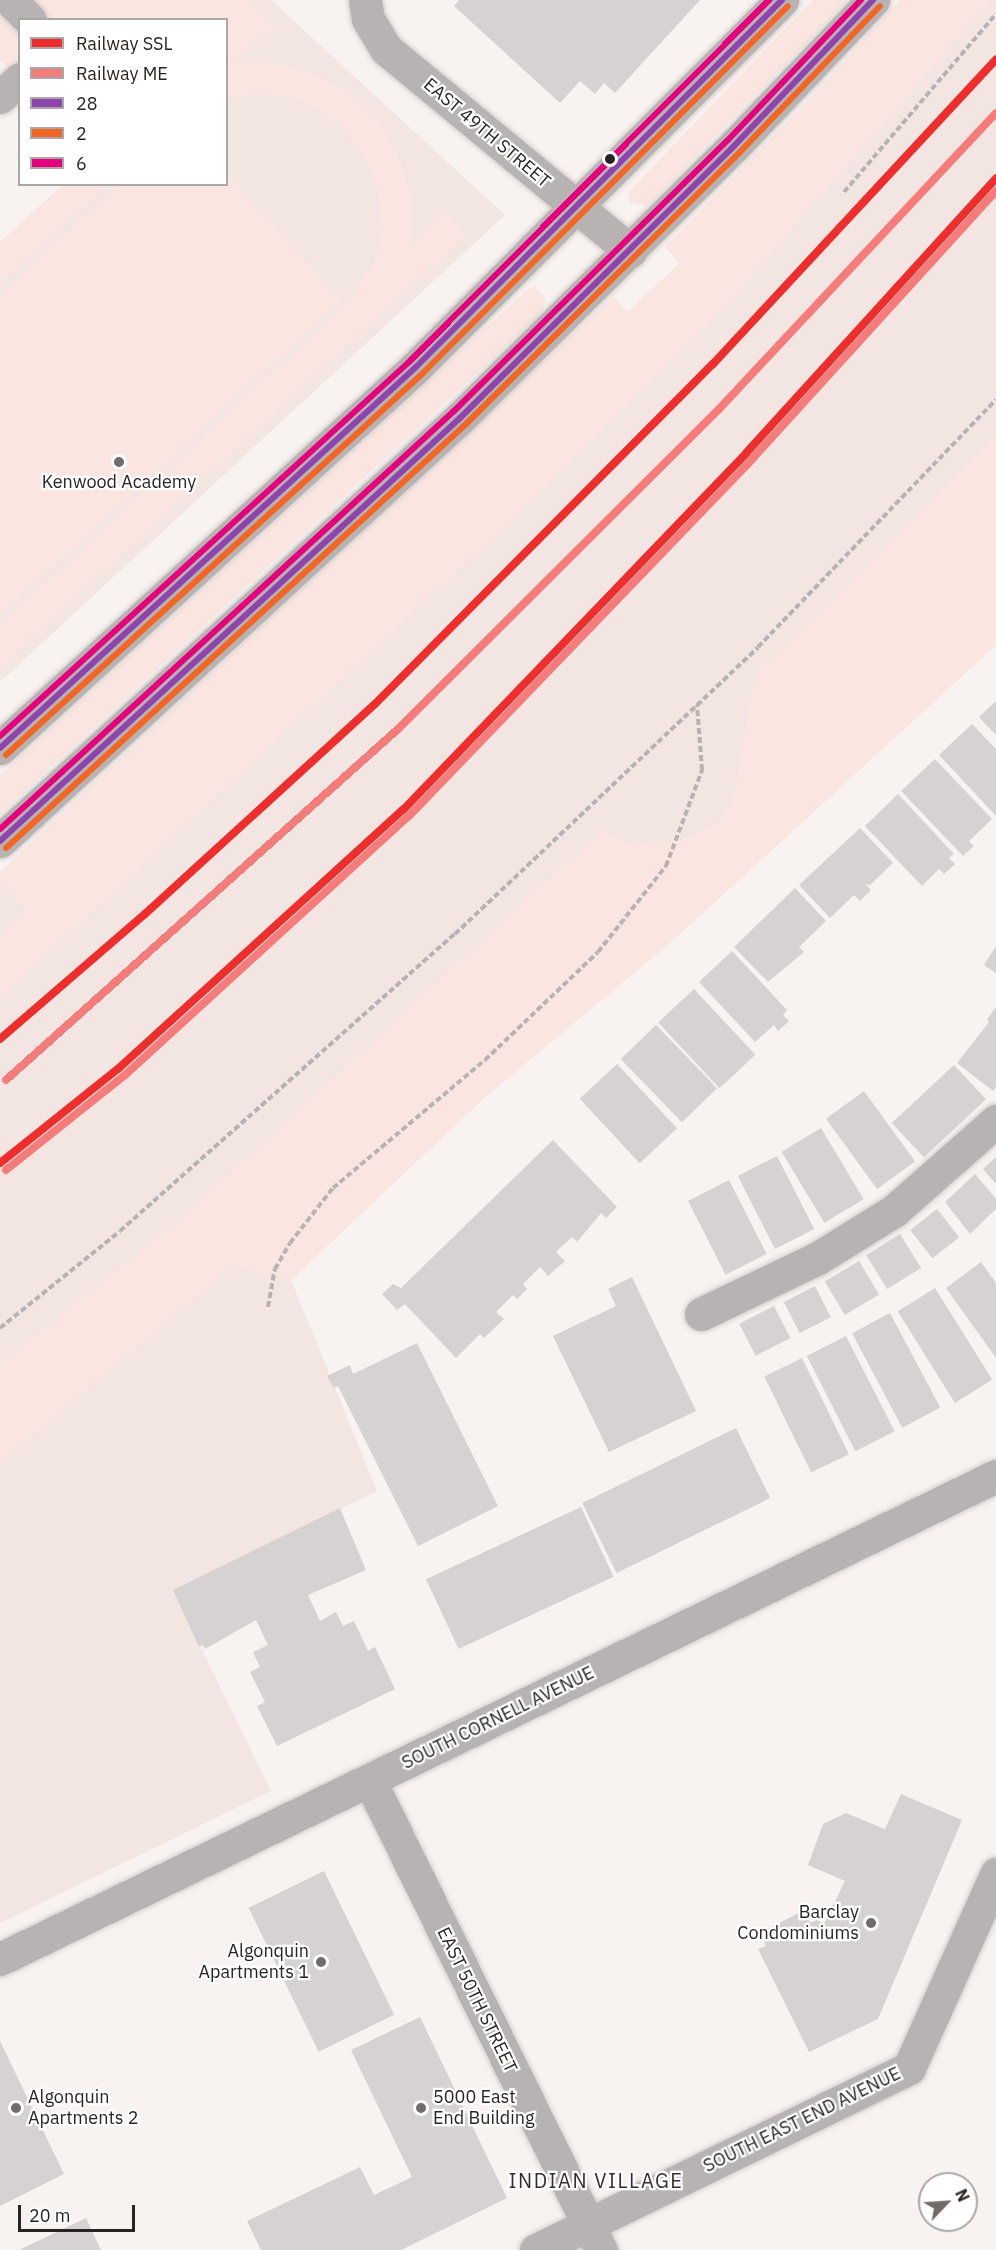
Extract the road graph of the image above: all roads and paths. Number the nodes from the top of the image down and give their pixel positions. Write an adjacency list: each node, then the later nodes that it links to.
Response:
1 (10, 0): 6 (street)
2 (364, 0): 10 (street, EAST 49TH STREET)
3 (782, 0): 10 (street)
4 (873, 0): 11 (street)
5 (996, 14): 9 (path)
6 (28, 18)
7 (18, 81): 8 (street)
8 (0, 97)
9 (844, 192)
10 (575, 207): 11 (street, EAST 49TH STREET); 14 (street)
11 (630, 251): 15 (street)
12 (996, 400): 13 (path)
13 (697, 705): 17 (path); 19 (path)
14 (0, 748)
15 (0, 842)
16 (996, 1121): 18 (street)
17 (268, 1308)
18 (701, 1314)
19 (0, 1328)
20 (996, 1476): 21 (street, SOUTH CORNELL AVENUE)
21 (370, 1781): 23 (street, SOUTH CORNELL AVENUE); 24 (street, EAST 50TH STREET)
22 (996, 1874): 24 (street, SOUTH EAST END AVENUE)
23 (0, 1959)
24 (595, 2237): 25 (street, SOUTH EAST END AVENUE)
25 (536, 2250)

